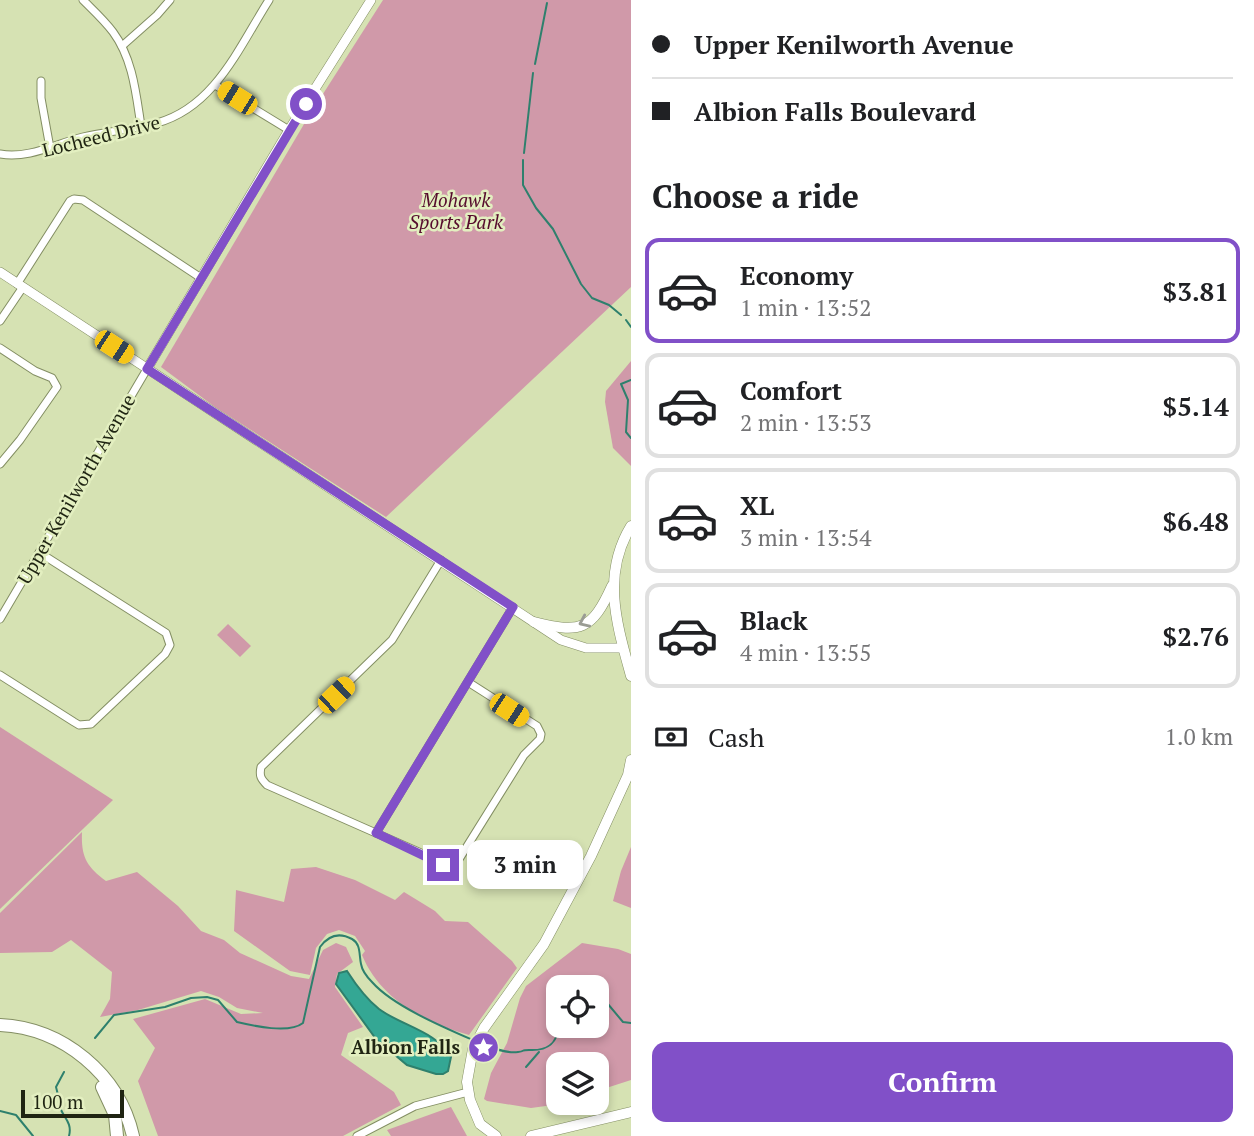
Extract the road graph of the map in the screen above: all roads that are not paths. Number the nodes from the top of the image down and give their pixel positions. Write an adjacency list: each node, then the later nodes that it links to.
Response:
1 (83, 0): 5 (street)
2 (170, 0): 5 (street)
3 (269, 0): 7 (street, Locheed Drive)
4 (372, 0): 9 (street, Upper Kenilworth Avenue)
5 (122, 46): 8 (street)
6 (41, 82): 10 (street)
7 (215, 85): 8 (street, Locheed Drive); 9 (street)
8 (142, 126): 10 (street, Locheed Drive)
9 (289, 130): 13 (street, Upper Kenilworth Avenue)
10 (50, 148): 11 (street, Locheed Drive)
11 (0, 154)
12 (0, 272): 14 (street)
13 (201, 278): 14 (street); 17 (street, Upper Kenilworth Avenue)
14 (20, 286): 15 (street); 17 (street)
15 (0, 321)
16 (0, 348): 18 (street)
17 (147, 369): 20 (street, Upper Kenilworth Avenue); 21 (street)
18 (0, 464)
19 (631, 526): 22 (main road)
20 (40, 552): 24 (street, Upper Kenilworth Avenue); 27 (street)
21 (441, 560): 23 (street); 31 (street)
22 (613, 582): 25 (main road, one-way to 25); 26 (main road)
23 (513, 607): 25 (street); 29 (street)
24 (0, 619)
25 (534, 622): 26 (street)
26 (624, 648): 28 (main road)
27 (0, 675)
28 (631, 676)
29 (468, 682): 31 (street); 31 (street)
30 (631, 760): 34 (main road)
31 (376, 833)
32 (0, 1025): 37 (highway)
33 (0, 1033): 36 (highway)
34 (468, 1092): 38 (street); 39 (main road)
35 (631, 1112): 40 (main road)
36 (117, 1136)
37 (133, 1136)
38 (357, 1136)
39 (496, 1136)
40 (531, 1136)

